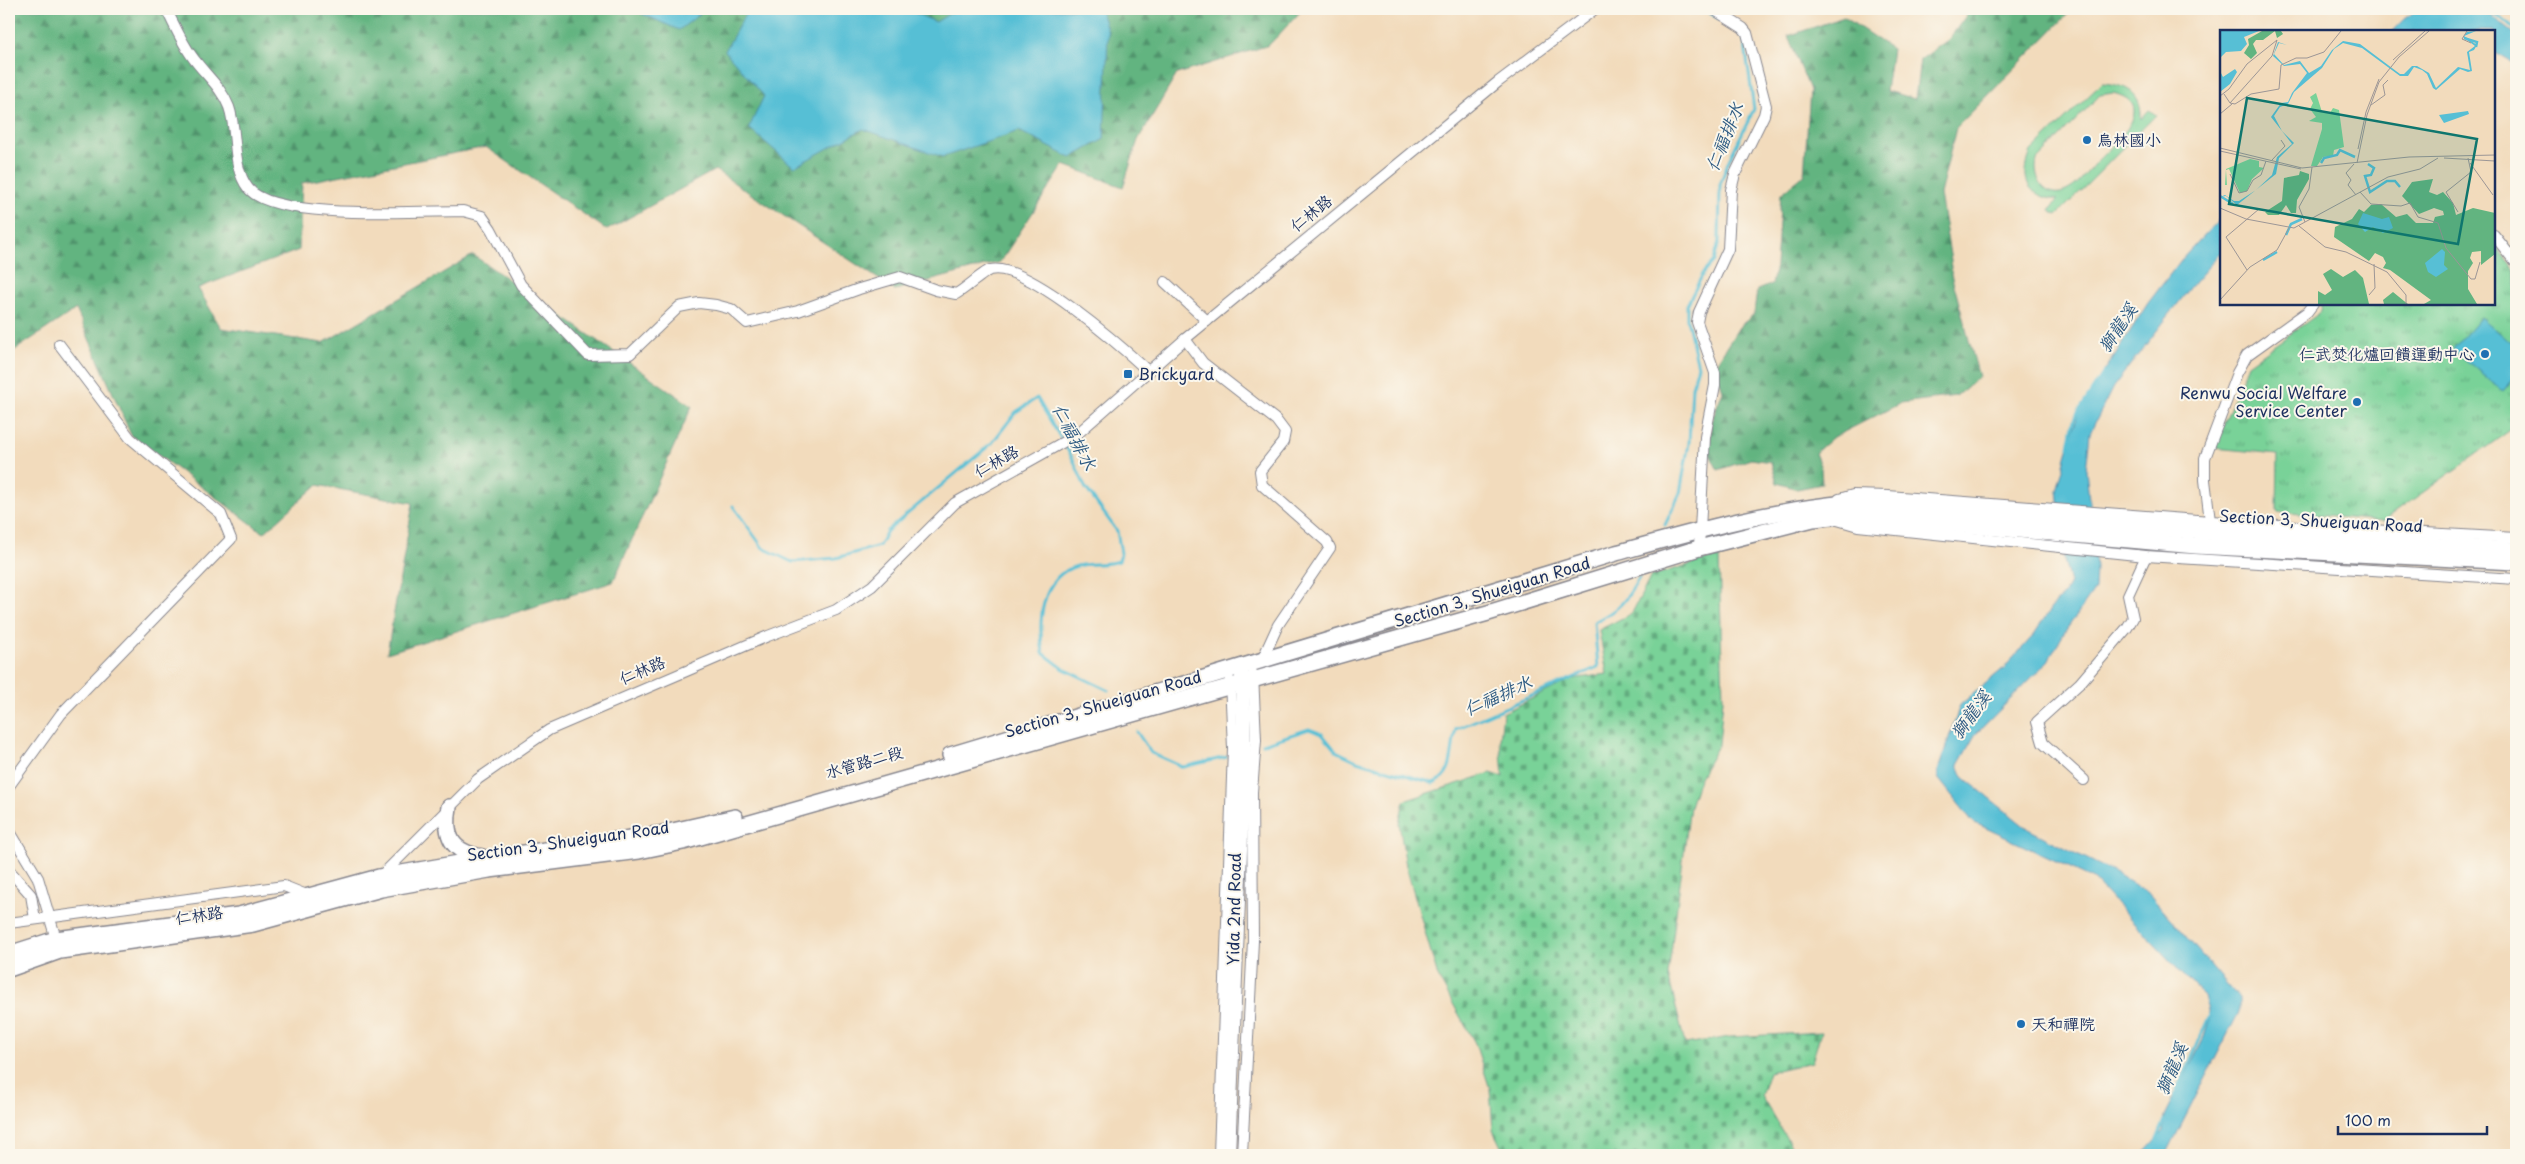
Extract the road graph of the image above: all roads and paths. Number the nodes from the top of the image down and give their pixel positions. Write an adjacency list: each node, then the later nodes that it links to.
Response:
1 (166, 9): 11 (street)
2 (1595, 9): 8 (street, 仁林路)
3 (1713, 9): 14 (street)
4 (2495, 236): 5 (street)
5 (2516, 263)
6 (1165, 282): 8 (street)
7 (2312, 305): 13 (street)
8 (1207, 321): 9 (street, 仁林路)
9 (1185, 339): 11 (street, 仁林路); 23 (street)
10 (59, 344): 26 (street)
11 (1149, 372): 27 (street, 仁林路)
12 (2032, 526): 14 (main road, Section 3, Shueiguan Road); 15 (main road); 15 (street); 17 (main road, Section 3, Shueiguan Road)
13 (2206, 526): 15 (main road, Section 3, Shueiguan Road); 16 (street, Section 3, Shueiguan Road); 18 (main road, Section 3, Shueiguan Road); 19 (street)
14 (1700, 530): 17 (street); 23 (main road, Section 3, Shueiguan Road)
15 (2125, 533): 19 (main road, Section 3, Shueiguan Road); 20 (street, Section 3, Shueiguan Road)
16 (2516, 538)
17 (1700, 548): 24 (main road, Section 3, Shueiguan Road)
18 (2516, 550)
19 (2194, 552): 20 (street, Section 3, Shueiguan Road); 21 (main road, Section 3, Shueiguan Road); 22 (street, Section 3, Shueiguan Road)
20 (2146, 556): 25 (street)
21 (2516, 562)
22 (2516, 579)
23 (1246, 665): 24 (street, Yida 2nd Road); 29 (main road, 水管路二段)
24 (1242, 683): 31 (main road, Section 3, Shueiguan Road); 39 (street, Yida 2nd Road); 40 (street, Yida 2nd Road); 41 (street, Yida 2nd Road)
25 (2084, 780)
26 (9, 786)
27 (449, 807): 29 (main road); 31 (street, 仁林路)
28 (9, 830): 33 (street)
29 (488, 858): 31 (main road, Section 3, Shueiguan Road)
30 (9, 870): 34 (street)
31 (380, 883): 32 (main road, 仁林路); 38 (main road, 仁林路)
32 (309, 896): 33 (street); 36 (main road, 仁林路)
33 (50, 917): 34 (street); 36 (street)
34 (35, 919): 35 (street)
35 (9, 923)
36 (56, 938): 37 (main road, 仁林路)
37 (9, 954)
38 (9, 969)
39 (1219, 1155)
40 (1228, 1155)
41 (1242, 1155)

